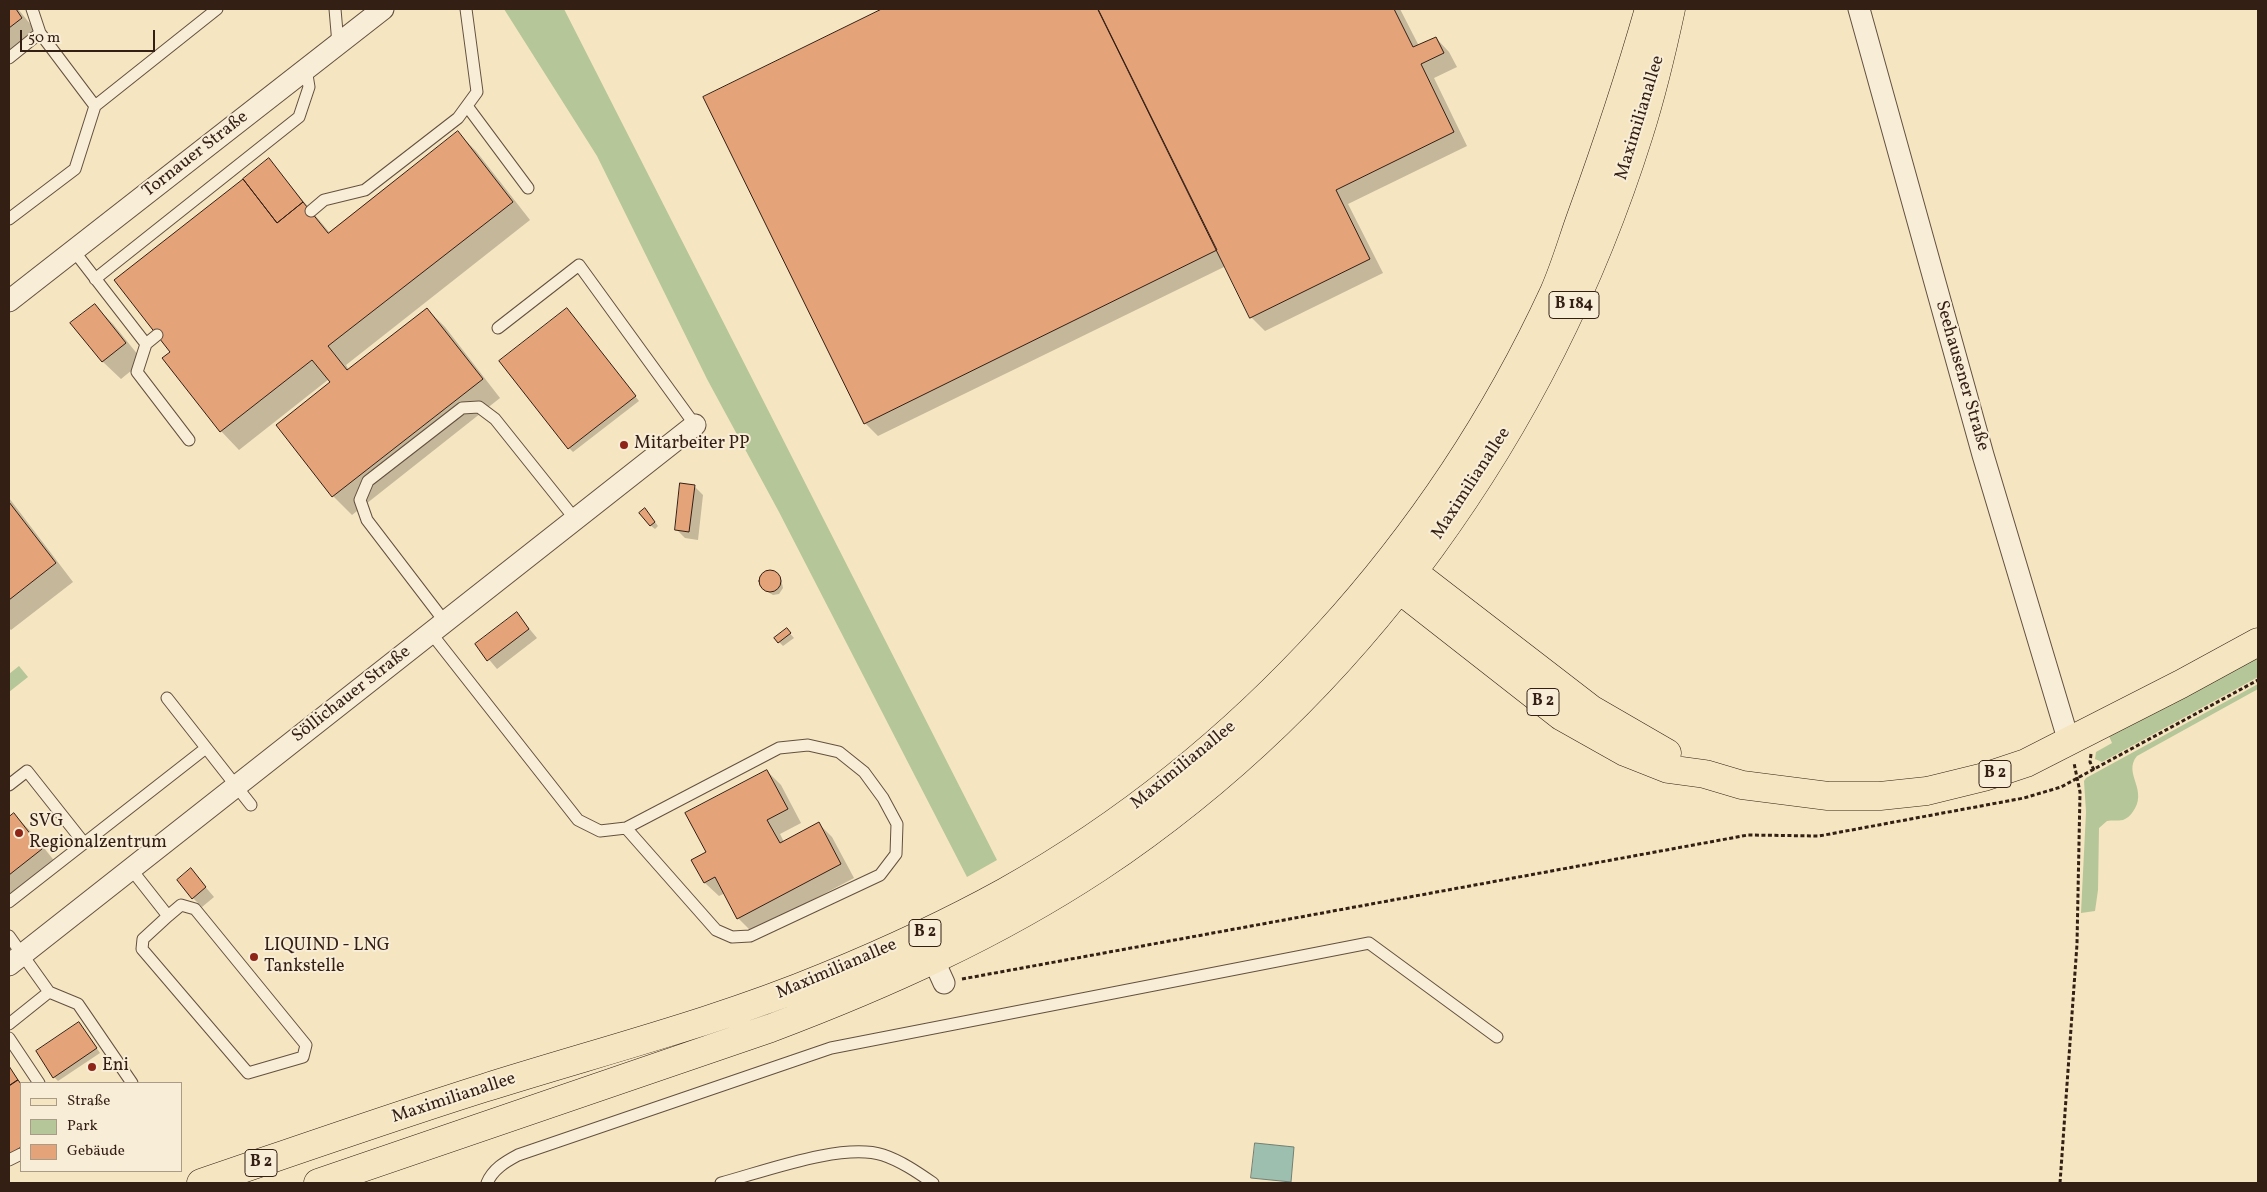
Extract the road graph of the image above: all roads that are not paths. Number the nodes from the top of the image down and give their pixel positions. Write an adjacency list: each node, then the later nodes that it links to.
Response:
1 (32, 9): 9 (lane)
2 (216, 9): 13 (lane)
3 (335, 9): 10 (lane)
4 (383, 9): 10 (street, Tornauer Straße)
5 (466, 9): 14 (lane)
6 (1649, 9): 27 (main road, B 184)
7 (1671, 9): 28 (main road, Maximilianallee / B 184)
8 (1859, 9): 32 (street, Seehausener Straße)
9 (40, 33): 11 (lane); 13 (lane)
10 (338, 44): 12 (street, Tornauer Straße)
11 (9, 58)
12 (306, 69): 18 (street, Tornauer Straße); 19 (lane)
13 (96, 106): 17 (lane)
14 (466, 106): 15 (lane); 16 (lane)
15 (528, 188)
16 (311, 211)
17 (9, 219)
18 (74, 251): 19 (lane); 20 (street, Tornauer Straße)
19 (95, 279): 23 (lane)
20 (9, 302)
21 (498, 328): 24 (lane)
22 (157, 335): 23 (lane)
23 (146, 344): 25 (lane)
24 (695, 425): 26 (street, Söllichauer Straße)
25 (189, 440)
26 (575, 520): 29 (street, Söllichauer Straße); 29 (lane)
27 (1386, 565): 28 (main road, B 2); 50 (main road, Maximilianallee / B 2)
28 (1407, 582): 32 (main road, B 2); 51 (main road, Maximilianallee / B 2)
29 (438, 627): 35 (street, Söllichauer Straße); 37 (lane)
30 (2258, 642): 32 (main road, B 2)
31 (167, 698): 33 (lane)
32 (2069, 742)
33 (206, 748): 35 (lane); 38 (lane)
34 (9, 785): 38 (lane)
35 (236, 786): 36 (lane); 39 (street, Söllichauer Straße)
36 (251, 805)
37 (626, 828): 37 (lane)
38 (84, 844): 40 (lane)
39 (131, 869): 41 (lane); 43 (street, Söllichauer Straße)
40 (9, 902)
41 (168, 916): 41 (lane)
42 (9, 936): 43 (lane)
43 (16, 960): 44 (lane)
44 (49, 992): 45 (lane); 49 (lane)
45 (9, 1024)
46 (9, 1038): 48 (lane)
47 (1497, 1038): 52 (lane)
48 (38, 1082)
49 (131, 1082)
50 (201, 1183)
51 (318, 1183)
52 (487, 1183)
53 (721, 1183): 54 (lane)
54 (932, 1183)

